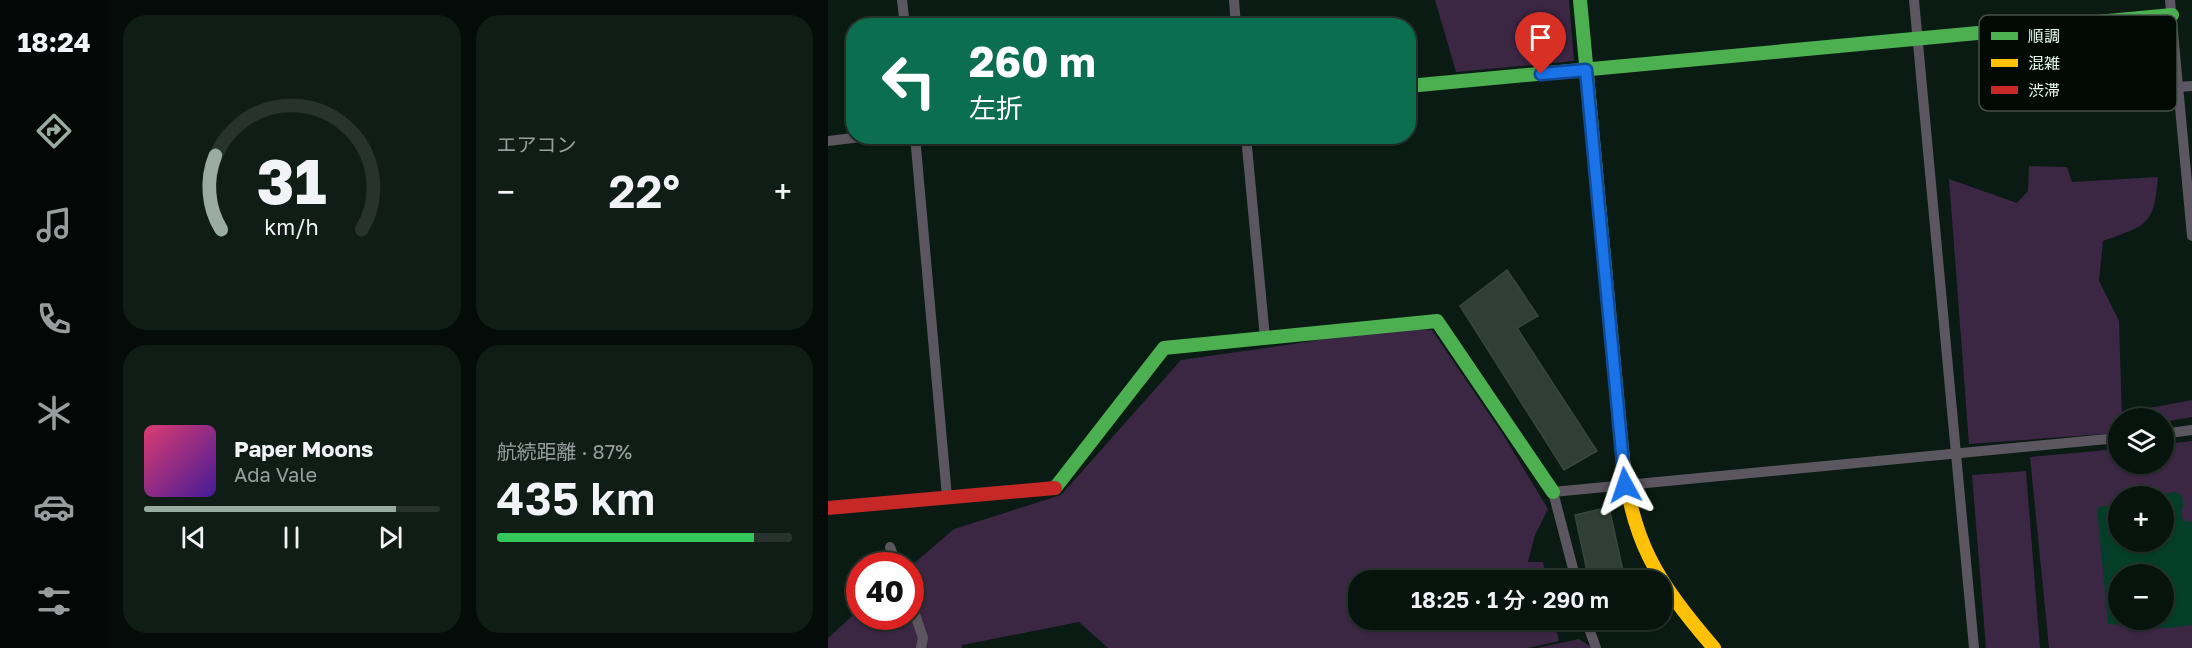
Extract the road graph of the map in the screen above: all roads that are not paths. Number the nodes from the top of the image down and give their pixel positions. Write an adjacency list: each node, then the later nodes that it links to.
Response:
1 (902, 0): 7 (street)
2 (1234, 0): 8 (street)
3 (1580, 0): 11 (street)
4 (1914, 0): 10 (street)
5 (2170, 0): 6 (street)
6 (2172, 15)
7 (904, 18)
8 (1235, 18)
9 (1979, 33): 10 (street)
10 (1918, 39): 11 (street); 25 (street)
11 (1586, 70): 13 (street); 26 (street)
12 (2177, 75): 15 (street)
13 (1416, 85)
14 (2192, 86): 15 (street)
15 (2178, 87): 20 (street)
16 (846, 139): 17 (street)
17 (828, 141)
18 (916, 144): 28 (street)
19 (1247, 144): 21 (street)
20 (2192, 236)
21 (1265, 338): 27 (street); 28 (street)
22 (2192, 430): 23 (street)
23 (2174, 432)
24 (2108, 439): 25 (street)
25 (1957, 452): 26 (street); 38 (street)
26 (1625, 485): 27 (street); 37 (street)
27 (1553, 492): 32 (street)
28 (947, 497): 29 (street)
29 (828, 508)
30 (890, 547): 31 (street)
31 (892, 552)
32 (1573, 570)
33 (920, 630): 35 (street)
34 (1590, 630): 36 (street)
35 (921, 648)
36 (1596, 648)
37 (1714, 648)
38 (1974, 648)

